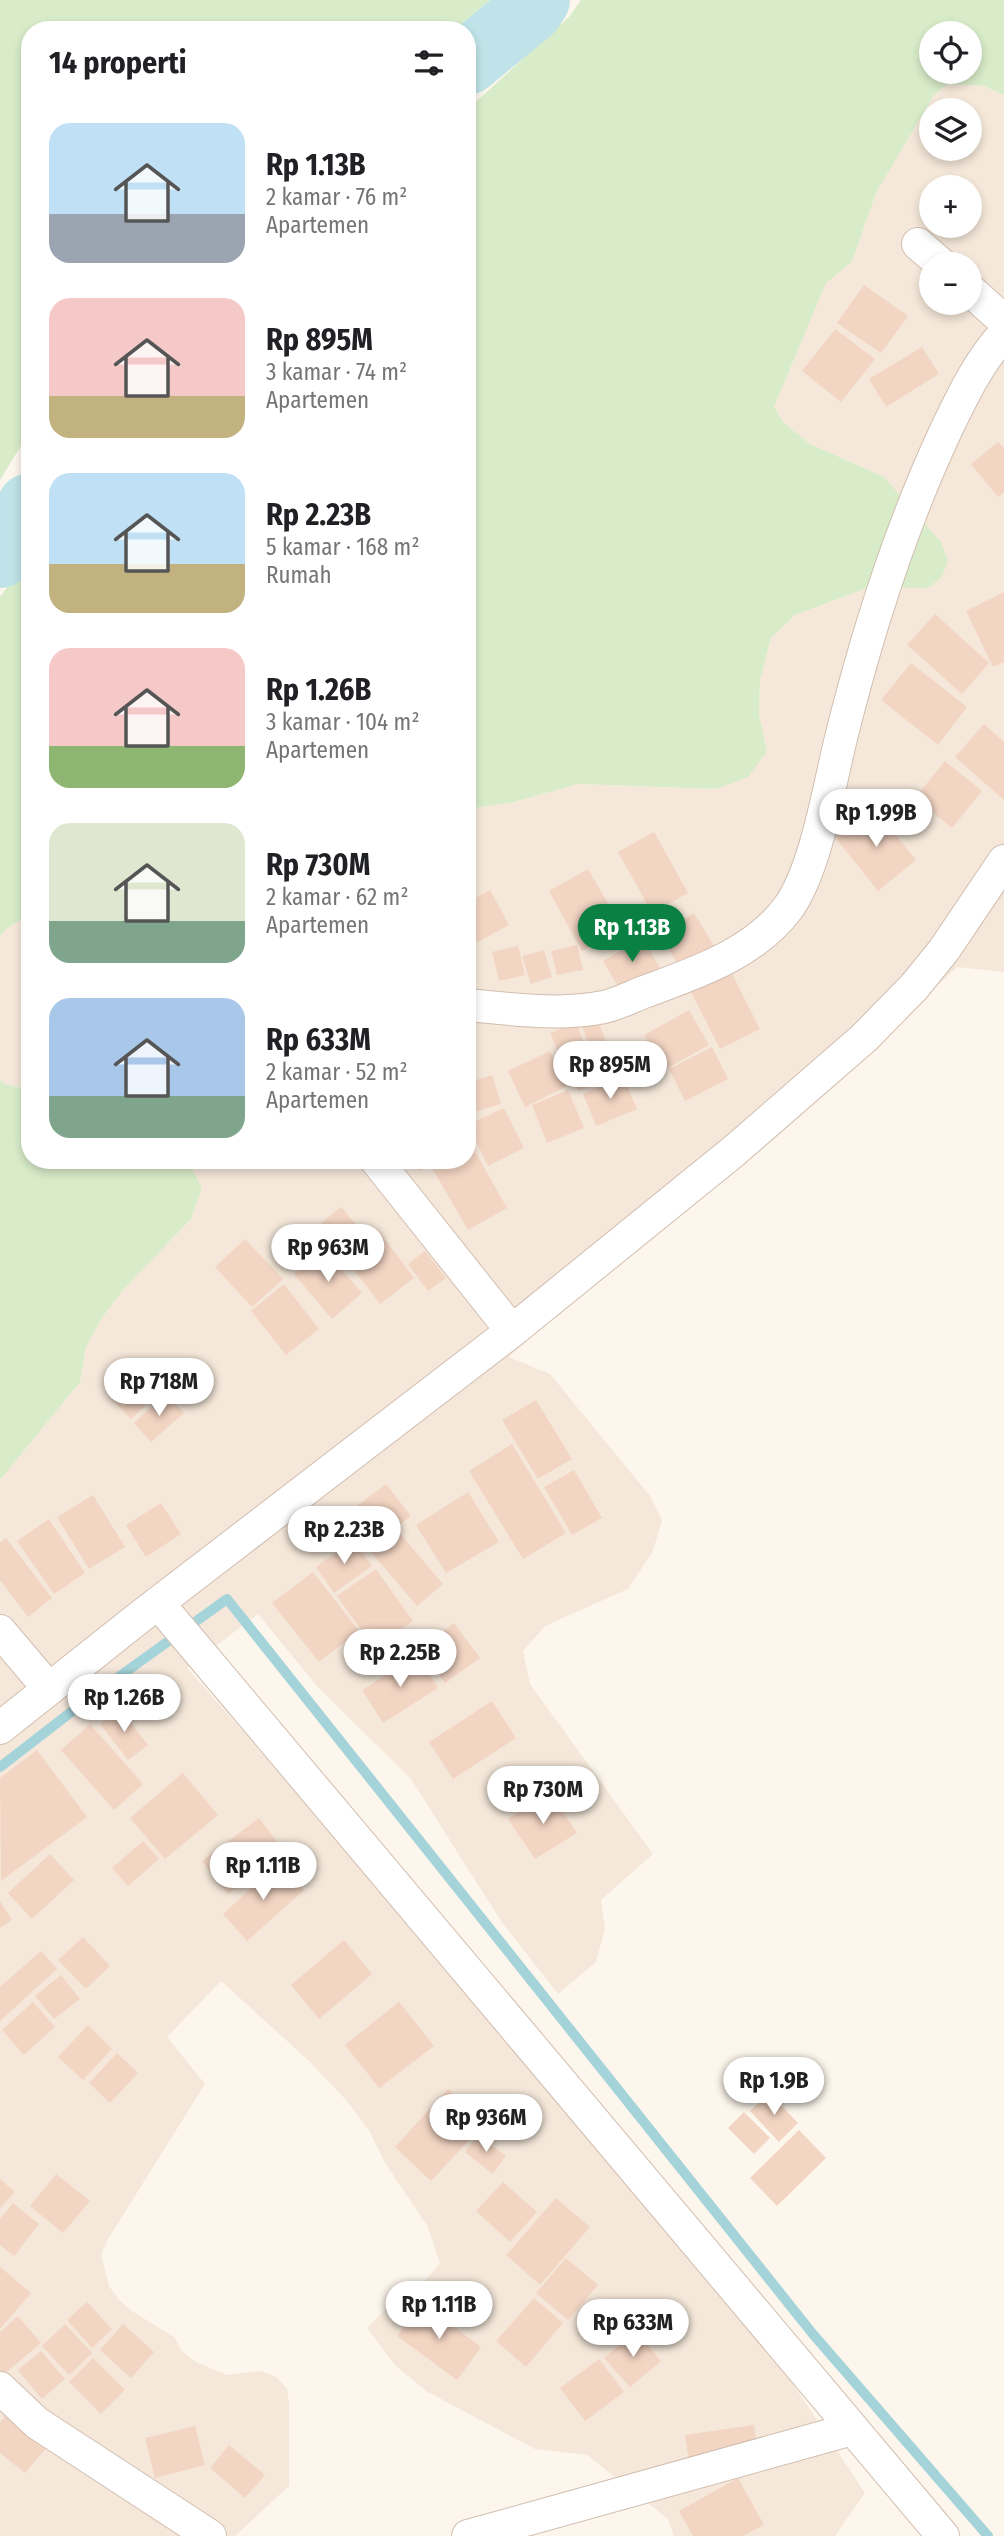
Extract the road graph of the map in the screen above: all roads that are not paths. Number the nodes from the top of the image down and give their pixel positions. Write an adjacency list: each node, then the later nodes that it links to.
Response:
1 (982, 301): 2 (street)
2 (1004, 321)
3 (1004, 334): 5 (street)
4 (1004, 861): 7 (street)
5 (476, 1006)
6 (383, 1169): 7 (street)
7 (512, 1331): 8 (street)
8 (165, 1610): 10 (street); 13 (street)
9 (0, 1631): 10 (street)
10 (49, 1689): 11 (street)
11 (0, 1728)
12 (0, 2388): 14 (street)
13 (852, 2429): 15 (street); 16 (street)
14 (211, 2536)
15 (468, 2536)
16 (943, 2536)

